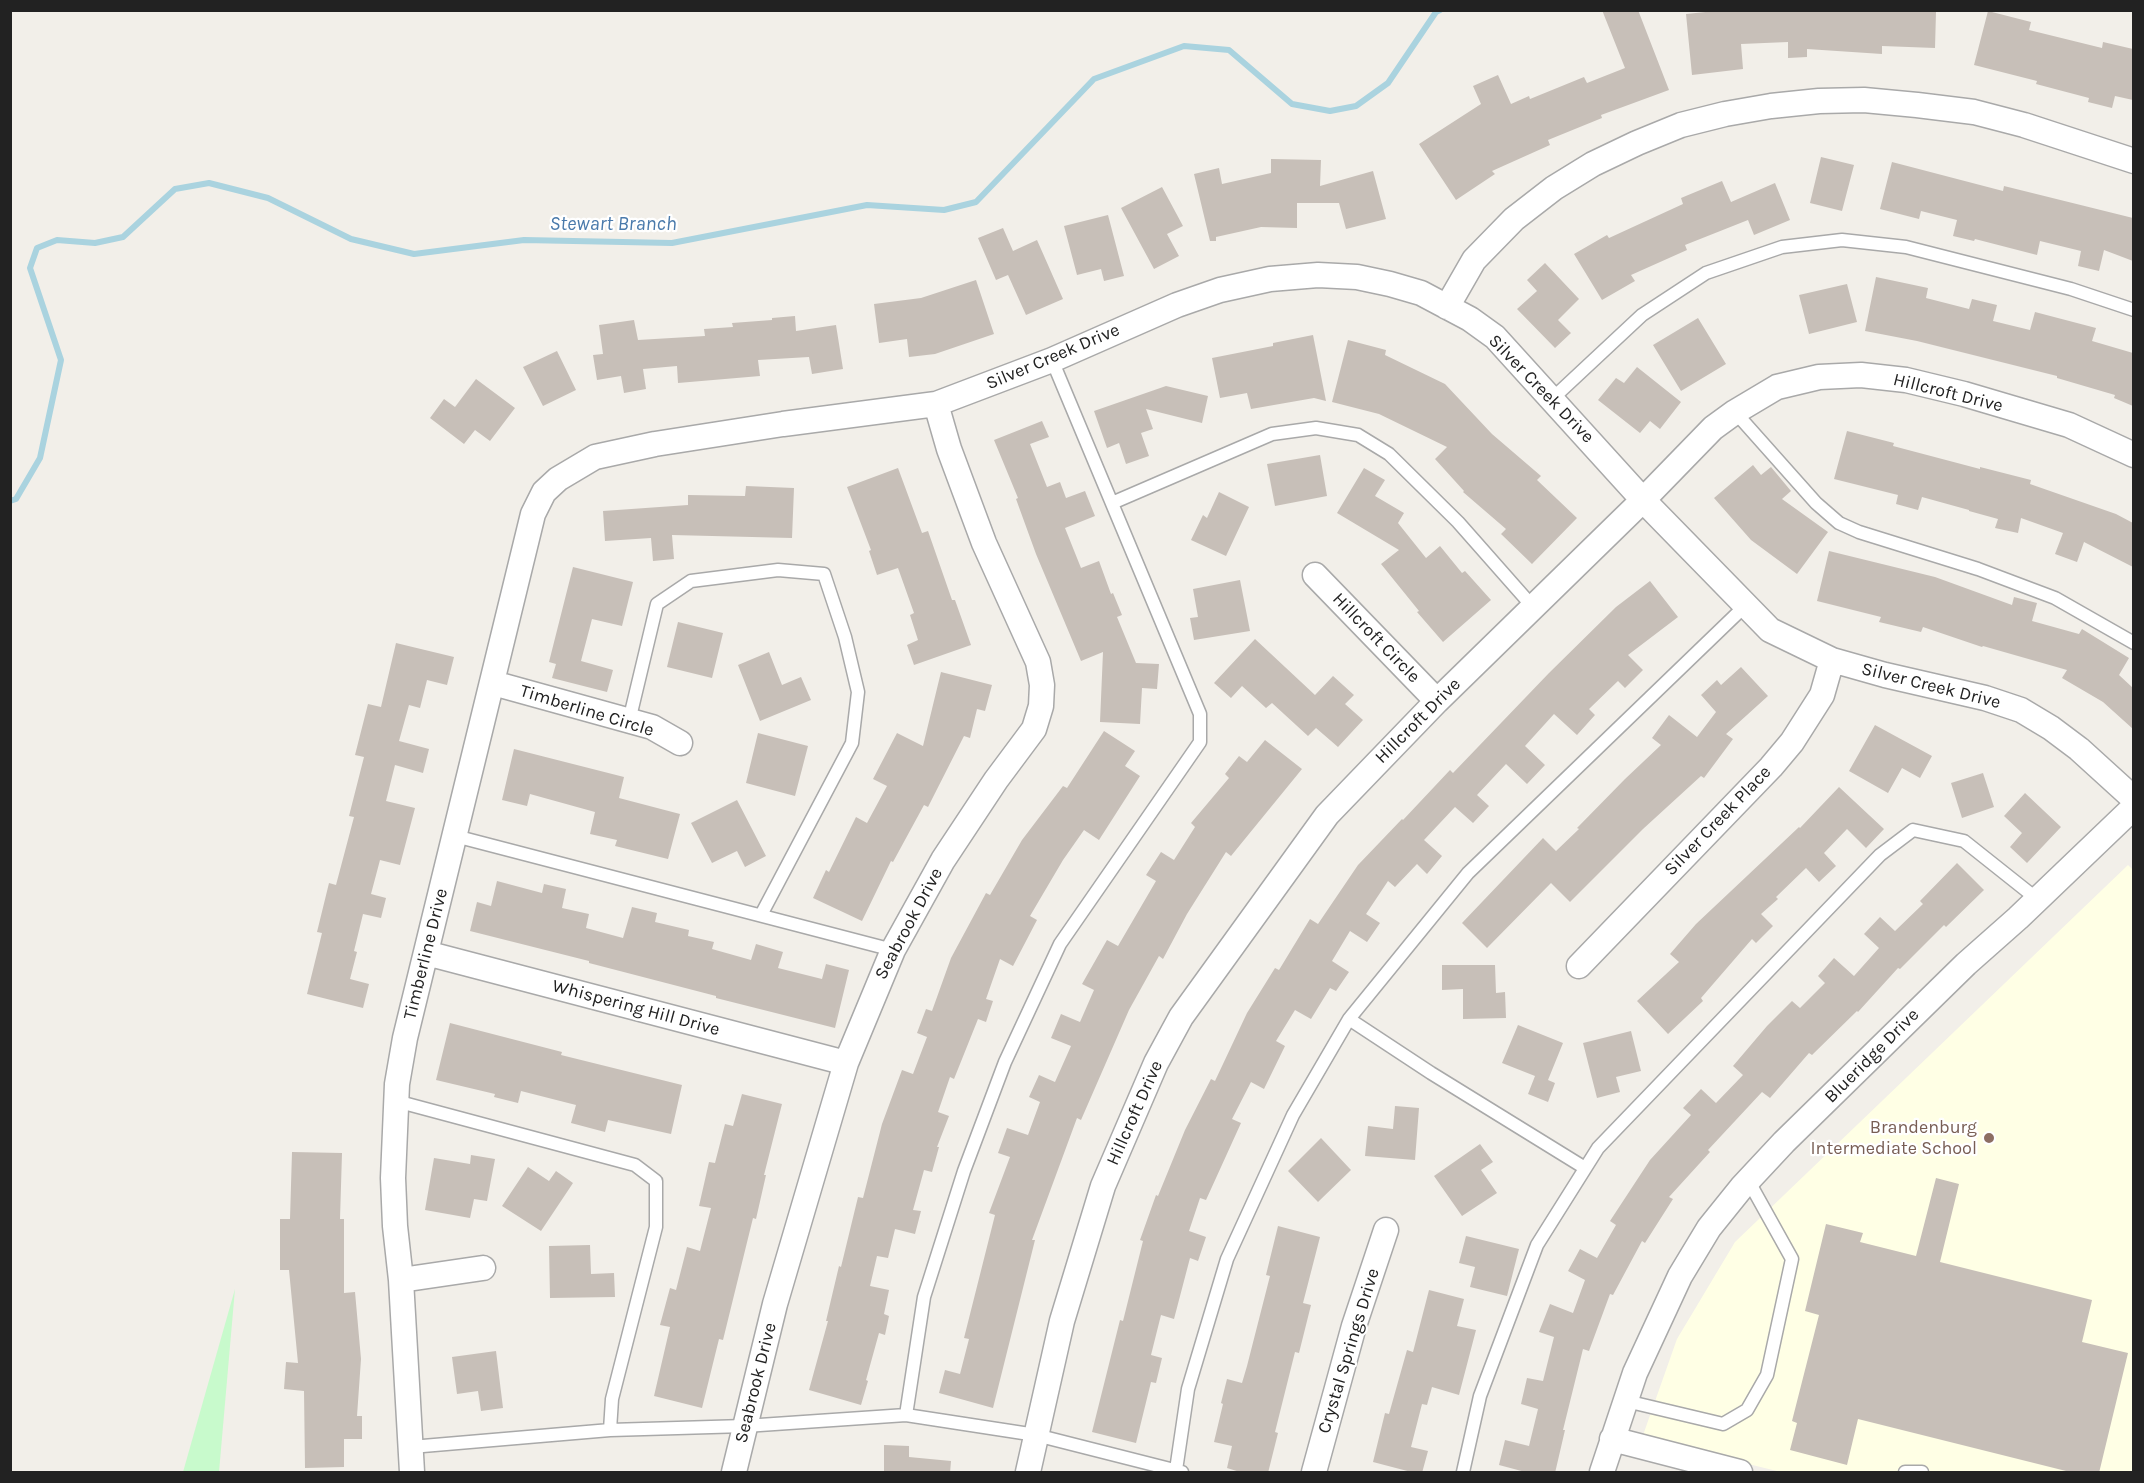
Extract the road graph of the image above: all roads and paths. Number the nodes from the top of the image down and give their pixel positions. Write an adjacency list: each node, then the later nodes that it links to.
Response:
1 (2133, 161): 2 (street)
2 (1447, 307): 4 (street, Silver Creek Drive); 5 (street, Silver Creek Drive)
3 (2133, 310): 5 (lane)
4 (1052, 360): 6 (street, Silver Creek Drive); 11 (lane)
5 (1552, 399): 10 (street, Silver Creek Drive)
6 (936, 404): 9 (street, Silver Creek Drive); 26 (street, Seabrook Drive)
7 (1735, 412): 8 (street, Hillcroft Drive); 10 (street, Hillcroft Drive); 15 (lane)
8 (2133, 455)
9 (579, 465): 17 (street, Timberline Drive)
10 (1643, 500): 13 (street, Silver Creek Drive); 14 (street, Hillcroft Drive)
11 (1112, 503): 14 (lane); 38 (lane)
12 (1316, 575): 18 (street, Hillcroft Circle)
13 (1745, 606): 16 (street, Silver Creek Drive); 29 (lane)
14 (1533, 608): 18 (street, Hillcroft Drive)
15 (2133, 643)
16 (1832, 660): 21 (street, Silver Creek Drive); 28 (street, Silver Creek Place)
17 (493, 683): 19 (street, Timberline Circle); 23 (street, Timberline Drive)
18 (1437, 701): 41 (street, Hillcroft Drive)
19 (629, 721): 20 (street, Timberline Circle); 25 (lane)
20 (680, 743)
21 (2133, 800)
22 (2133, 807): 24 (street, Blueridge Drive)
23 (455, 836): 25 (lane); 27 (street, Timberline Drive)
24 (2037, 899): 32 (lane); 33 (street, Blueridge Drive)
25 (761, 915): 26 (lane)
26 (893, 950): 30 (street, Seabrook Drive)
27 (426, 953): 30 (street, Whispering Hill Drive); 31 (street, Timberline Drive)
28 (1579, 966)
29 (1349, 1019): 32 (lane); 44 (lane)
30 (846, 1063): 39 (street, Seabrook Drive)
31 (396, 1101): 36 (street, Timberline Drive); 40 (lane)
32 (1585, 1168): 49 (lane)
33 (1748, 1180): 37 (street, Blueridge Drive); 37 (lane)
34 (1386, 1230): 48 (street, Crystal Springs Drive)
35 (483, 1268): 36 (street)
36 (400, 1280): 43 (street, Timberline Drive)
37 (1626, 1401): 42 (street, Blueridge Drive)
38 (906, 1415): 39 (lane); 41 (lane)
39 (745, 1426): 40 (lane); 46 (street, Seabrook Drive)
40 (610, 1430): 43 (lane)
41 (1036, 1435): 44 (lane); 47 (street, Hillcroft Drive)
42 (1612, 1440): 50 (street, Blueridge Drive); 51 (street)
43 (411, 1447): 45 (street, Timberline Drive)
44 (1179, 1471)
45 (412, 1473)
46 (734, 1473)
47 (1028, 1473)
48 (1314, 1473)
49 (1463, 1473)
50 (1602, 1473)
51 (1740, 1473)
52 (1905, 1473): 53 (lane)
53 (1922, 1473)

